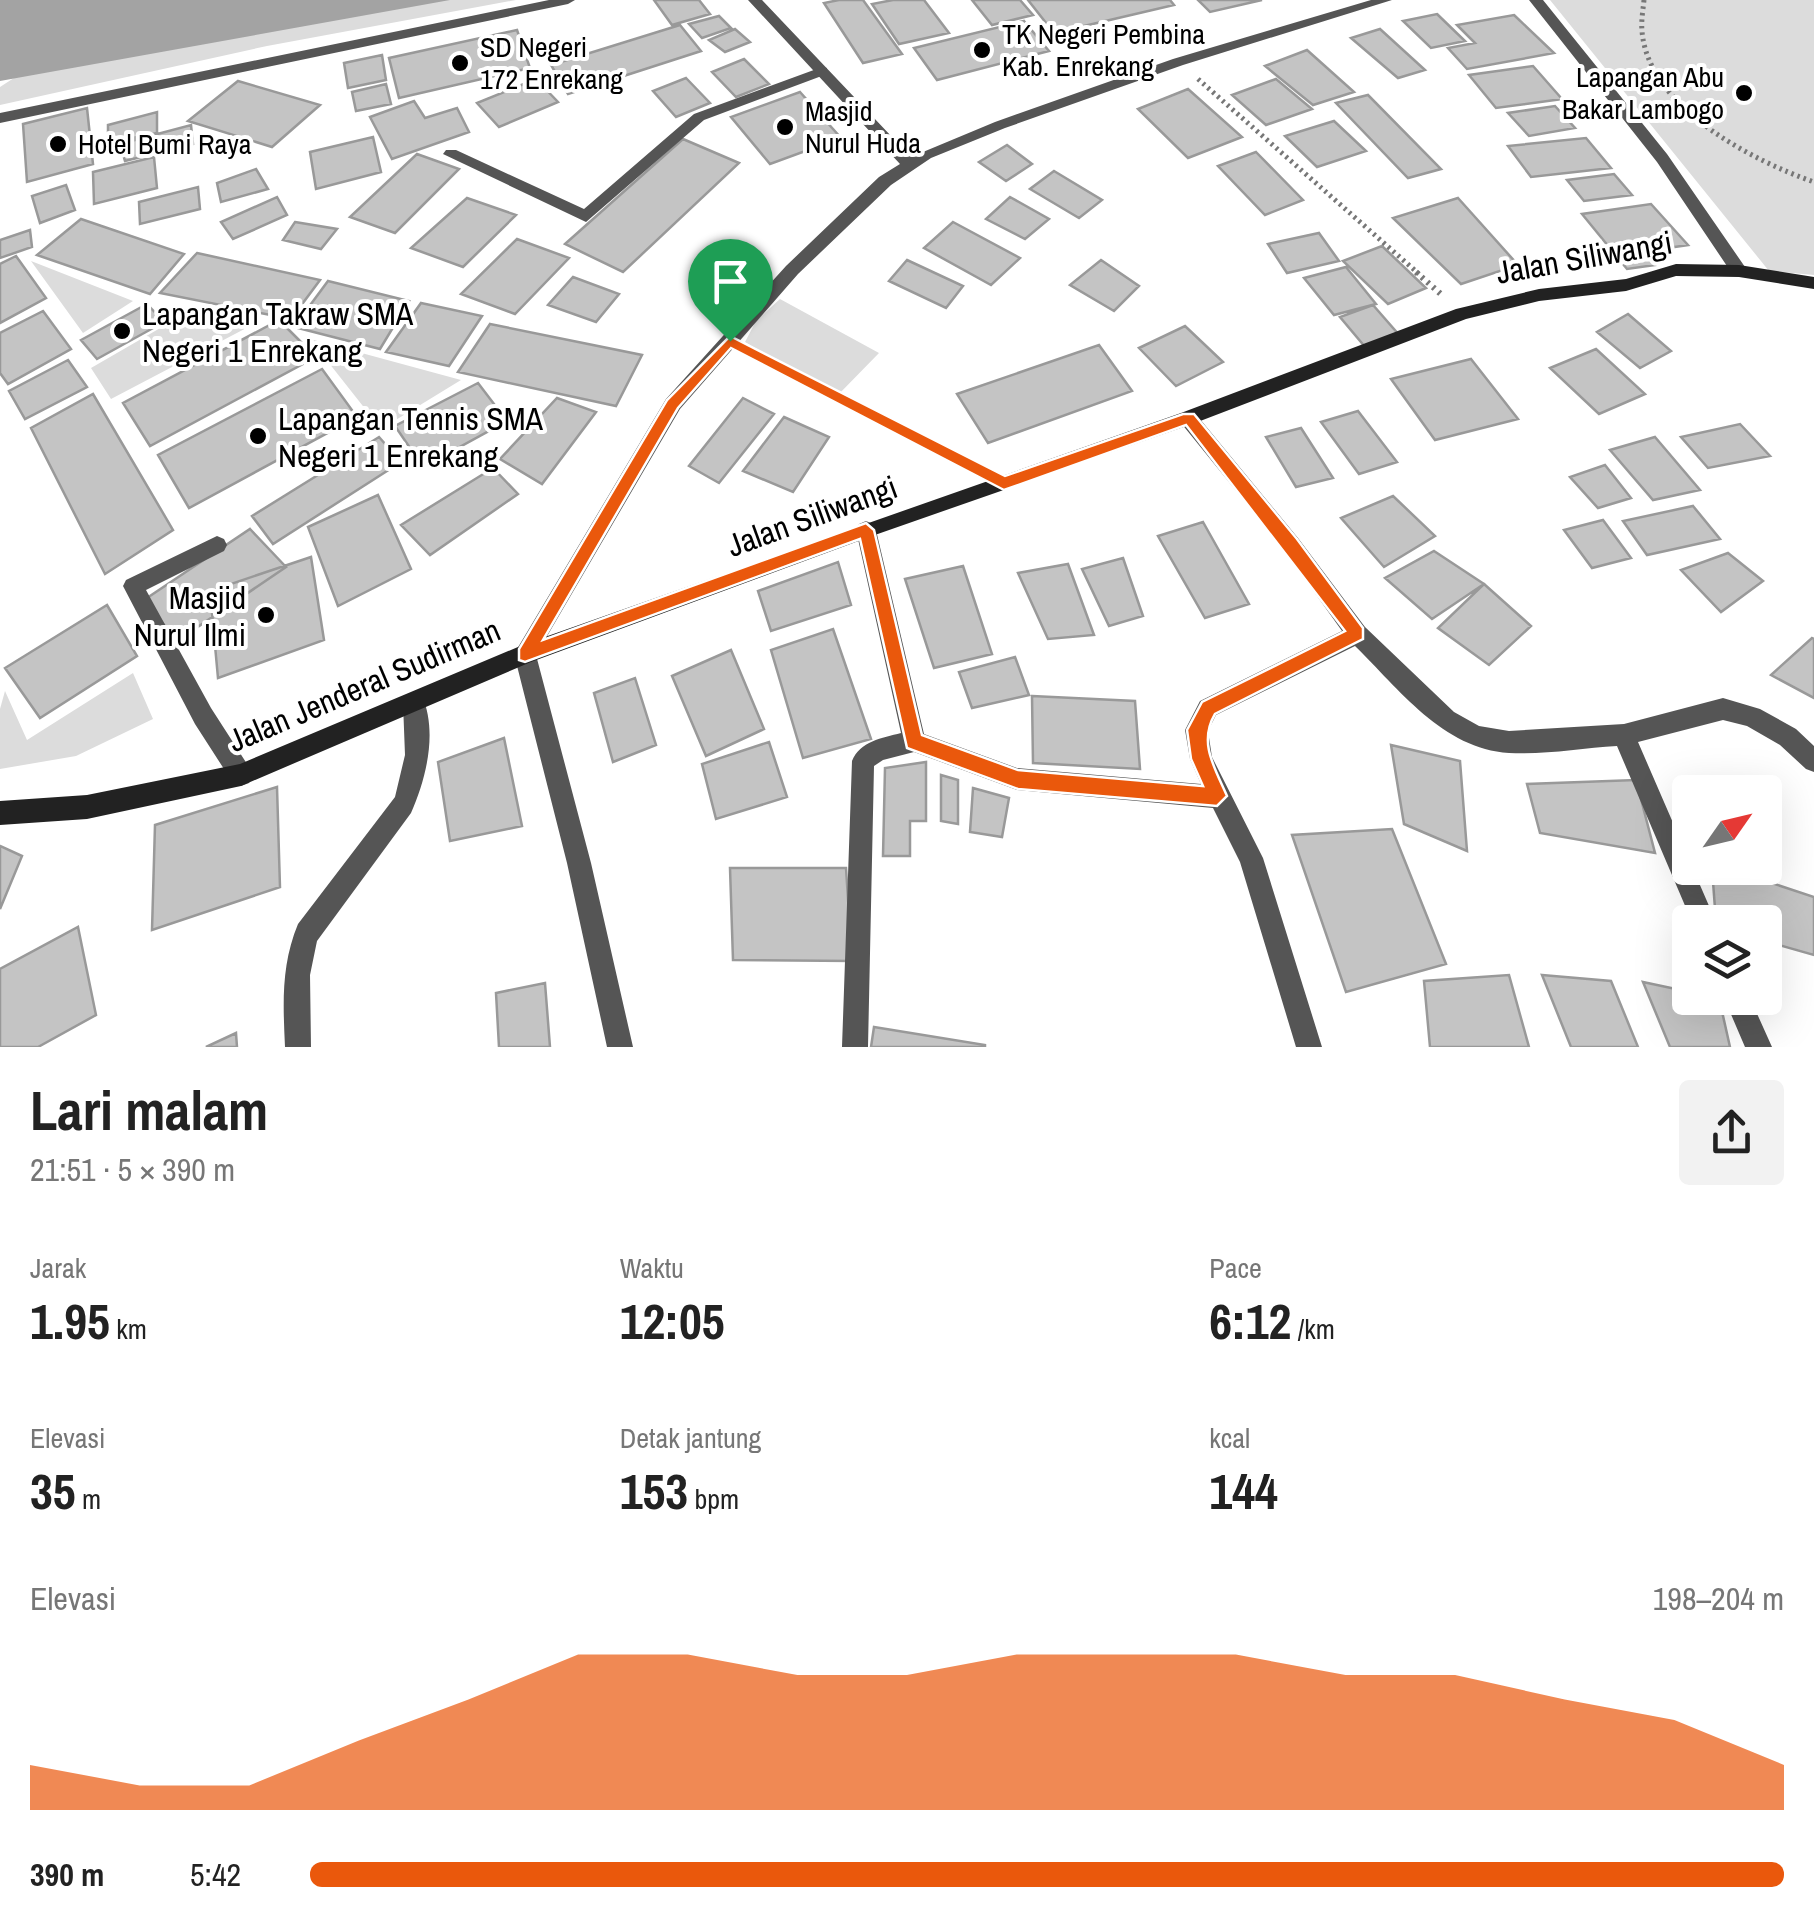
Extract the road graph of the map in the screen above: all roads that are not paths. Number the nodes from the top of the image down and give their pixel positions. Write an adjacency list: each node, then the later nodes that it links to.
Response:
1 (568, 0): 6 (street)
2 (755, 0): 5 (street)
3 (1385, 0): 8 (street, Jalan Jenderal Sudirman)
4 (1536, 0): 9 (street)
5 (822, 71): 7 (street); 8 (street)
6 (0, 118)
7 (451, 154)
8 (910, 165): 15 (street, Jalan Jenderal Sudirman)
9 (1739, 272): 10 (main road, Jalan Siliwangi); 11 (main road, Jalan Siliwangi)
10 (1814, 283)
11 (1188, 418): 12 (main road, Jalan Siliwangi); 14 (street)
12 (866, 530): 15 (main road, Jalan Siliwangi); 18 (street)
13 (217, 545): 20 (street)
14 (1357, 634): 17 (street); 21 (street)
15 (525, 654): 16 (main road, Jalan Jenderal Sudirman); 26 (street)
16 (414, 703): 20 (main road, Jalan Jenderal Sudirman); 25 (street)
17 (1624, 735): 19 (street); 23 (street)
18 (914, 741): 21 (street); 27 (street)
19 (1814, 761)
20 (241, 775): 22 (main road, Jalan Jenderal Sudirman)
21 (1217, 796): 28 (street)
22 (0, 813)
23 (1697, 905)
24 (1745, 1015): 29 (street)
25 (298, 1047)
26 (620, 1047)
27 (855, 1047)
28 (1310, 1047)
29 (1759, 1047)

